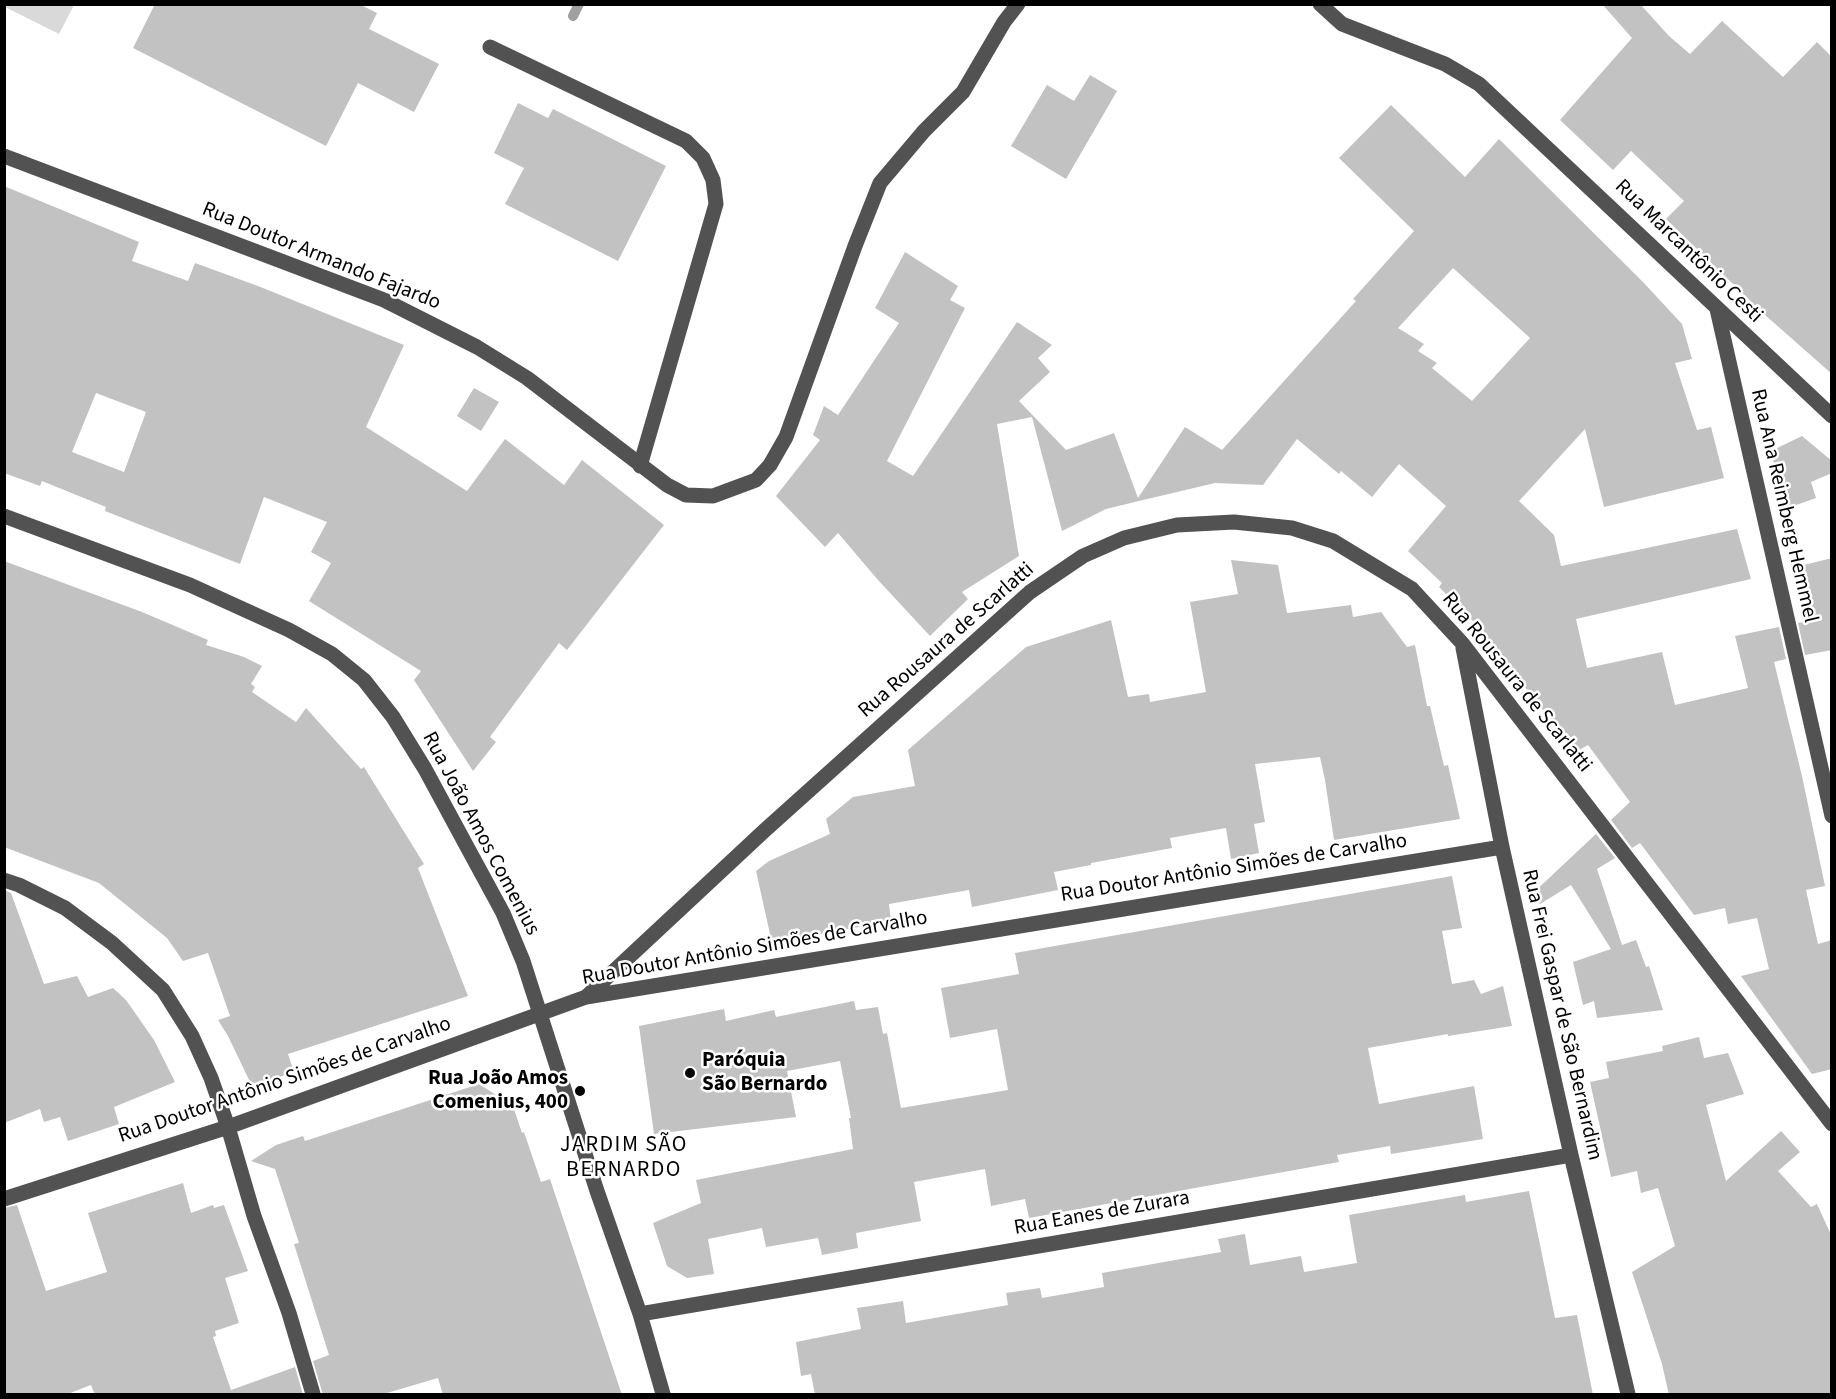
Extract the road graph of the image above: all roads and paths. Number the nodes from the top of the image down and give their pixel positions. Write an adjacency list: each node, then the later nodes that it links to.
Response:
1 (1018, 4): 7 (street, Rua Doutor Armando Fajardo)
2 (1320, 4): 5 (street, Rua Marcantônio Cesti)
3 (490, 47): 7 (street)
4 (4, 156): 7 (street, Rua Doutor Armando Fajardo)
5 (1718, 309): 6 (street, Rua Marcantônio Cesti); 10 (street, Rua Ana Reimberg Hemmel)
6 (1832, 416)
7 (640, 466)
8 (4, 516): 14 (street, Rua João Amos Comenius)
9 (1462, 643): 11 (street, Rua Frei Gaspar de São Bernardim); 13 (street, Rua Rousaura de Scarlatti); 15 (street, Rua Rousaura de Scarlatti)
10 (1832, 816)
11 (1502, 847): 13 (street, Rua Doutor Antônio Simões de Carvalho); 17 (street, Rua Frei Gaspar de São Bernardim)
12 (4, 880): 16 (street)
13 (586, 997): 14 (street, Rua Doutor Antônio Simões de Carvalho)
14 (540, 1013): 16 (street, Rua Doutor Antônio Simões de Carvalho); 19 (street, Rua João Amos Comenius)
15 (1832, 1124)
16 (228, 1127): 18 (street, Rua Doutor Antônio Simões de Carvalho); 20 (street)
17 (1571, 1155): 19 (street, Rua Eanes de Zurara); 22 (street, Rua Frei Gaspar de São Bernardim)
18 (4, 1199)
19 (640, 1314): 21 (street, Rua João Amos Comenius)
20 (313, 1395)
21 (663, 1395)
22 (1628, 1395)

